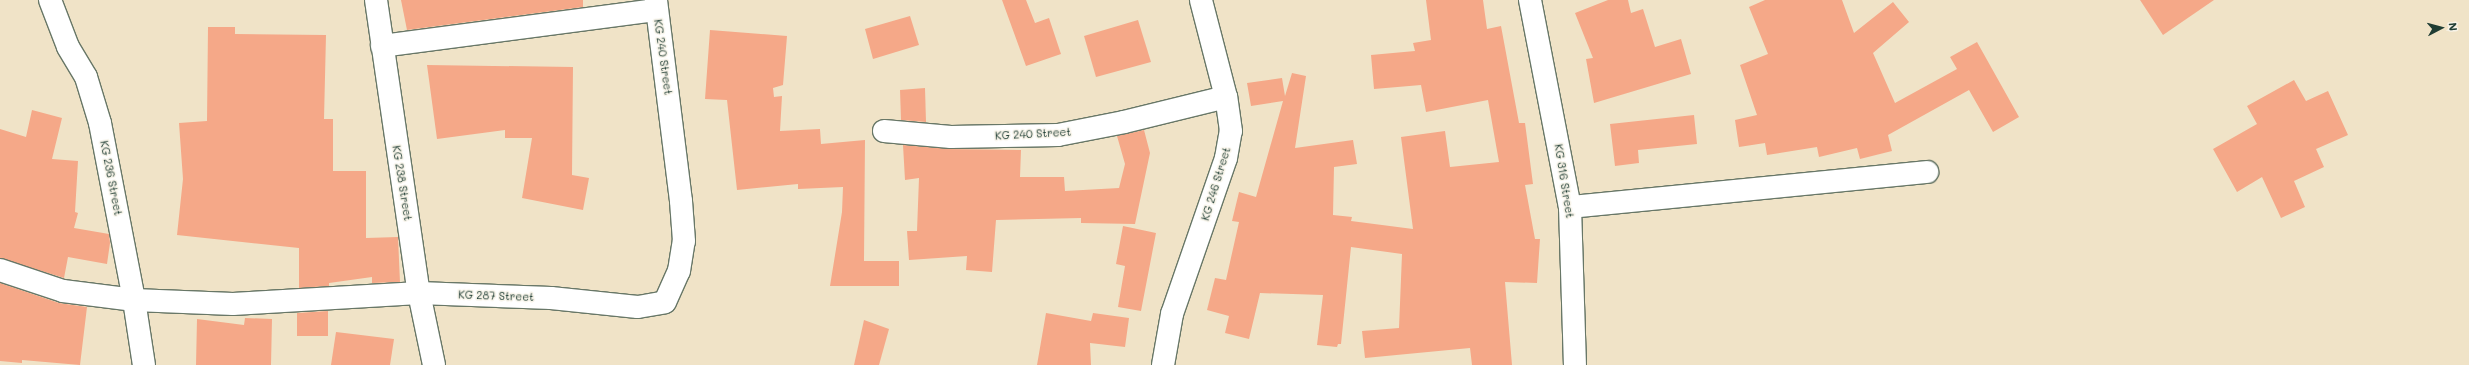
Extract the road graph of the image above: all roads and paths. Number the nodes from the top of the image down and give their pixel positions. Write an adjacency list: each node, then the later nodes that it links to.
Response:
1 (50, 0): 14 (street, KG 236 Street)
2 (376, 0): 6 (street, KG 238 Street)
3 (1201, 0): 7 (street, KG 246 Street)
4 (1530, 0): 11 (street, KG 316 Street)
5 (656, 5): 6 (street); 8 (street, KG 240 Street)
6 (382, 46): 13 (street, KG 238 Street)
7 (1226, 97): 9 (street, KG 240 Street); 17 (street, KG 246 Street)
8 (671, 114): 13 (street, KG 287 Street)
9 (884, 131)
10 (1927, 172): 11 (street)
11 (1570, 207): 18 (street, KG 316 Street)
12 (0, 270): 14 (street, KG 287 Street)
13 (419, 294): 14 (street, KG 287 Street); 16 (street, KG 238 Street)
14 (134, 300): 15 (street, KG 236 Street)
15 (144, 365)
16 (434, 365)
17 (1163, 365)
18 (1575, 365)

